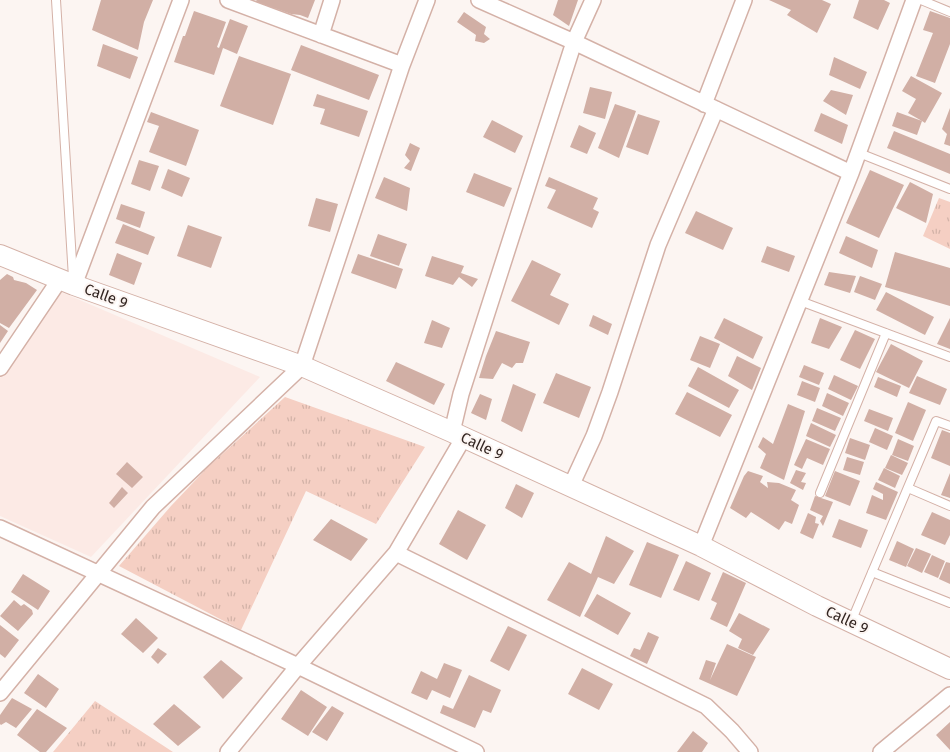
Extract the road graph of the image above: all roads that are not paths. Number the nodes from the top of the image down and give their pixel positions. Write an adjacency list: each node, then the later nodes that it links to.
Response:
1 (56, 0): 20 (lane)
2 (181, 0): 20 (street)
3 (228, 0): 12 (street)
4 (332, 0): 12 (street)
5 (427, 0): 14 (street)
6 (479, 0): 13 (street)
7 (593, 0): 13 (street)
8 (744, 0): 15 (street)
9 (914, 0): 16 (street)
10 (922, 0): 11 (lane)
11 (950, 12)
12 (321, 35): 14 (street)
13 (574, 42): 15 (street); 27 (street)
14 (402, 65): 24 (street)
15 (710, 106): 17 (street); 28 (street)
16 (859, 153): 17 (street); 18 (lane)
17 (851, 174): 21 (street)
18 (950, 189)
19 (0, 255): 20 (street, Calle 9)
20 (67, 282): 24 (street, Calle 9); 25 (street)
21 (800, 301): 22 (lane); 33 (street)
22 (886, 333): 23 (lane); 30 (lane)
23 (950, 357)
24 (302, 366): 27 (street, Calle 9); 36 (street)
25 (0, 368)
26 (950, 426): 29 (lane)
27 (458, 434): 28 (street, Calle 9); 34 (street)
28 (571, 486): 33 (street, Calle 9)
29 (908, 488): 31 (lane); 35 (lane)
30 (820, 493)
31 (950, 506)
32 (0, 528): 36 (street)
33 (702, 546): 38 (street, Calle 9)
34 (396, 553): 39 (street); 45 (street)
35 (872, 572): 37 (lane); 38 (lane)
36 (98, 574): 39 (street); 41 (street)
37 (950, 603)
38 (851, 622): 40 (street, Calle 9)
39 (298, 666): 43 (street); 44 (street)
40 (950, 669)
41 (0, 693)
42 (950, 695): 46 (street)
43 (228, 752)
44 (476, 752)
45 (750, 752)
46 (880, 752)

